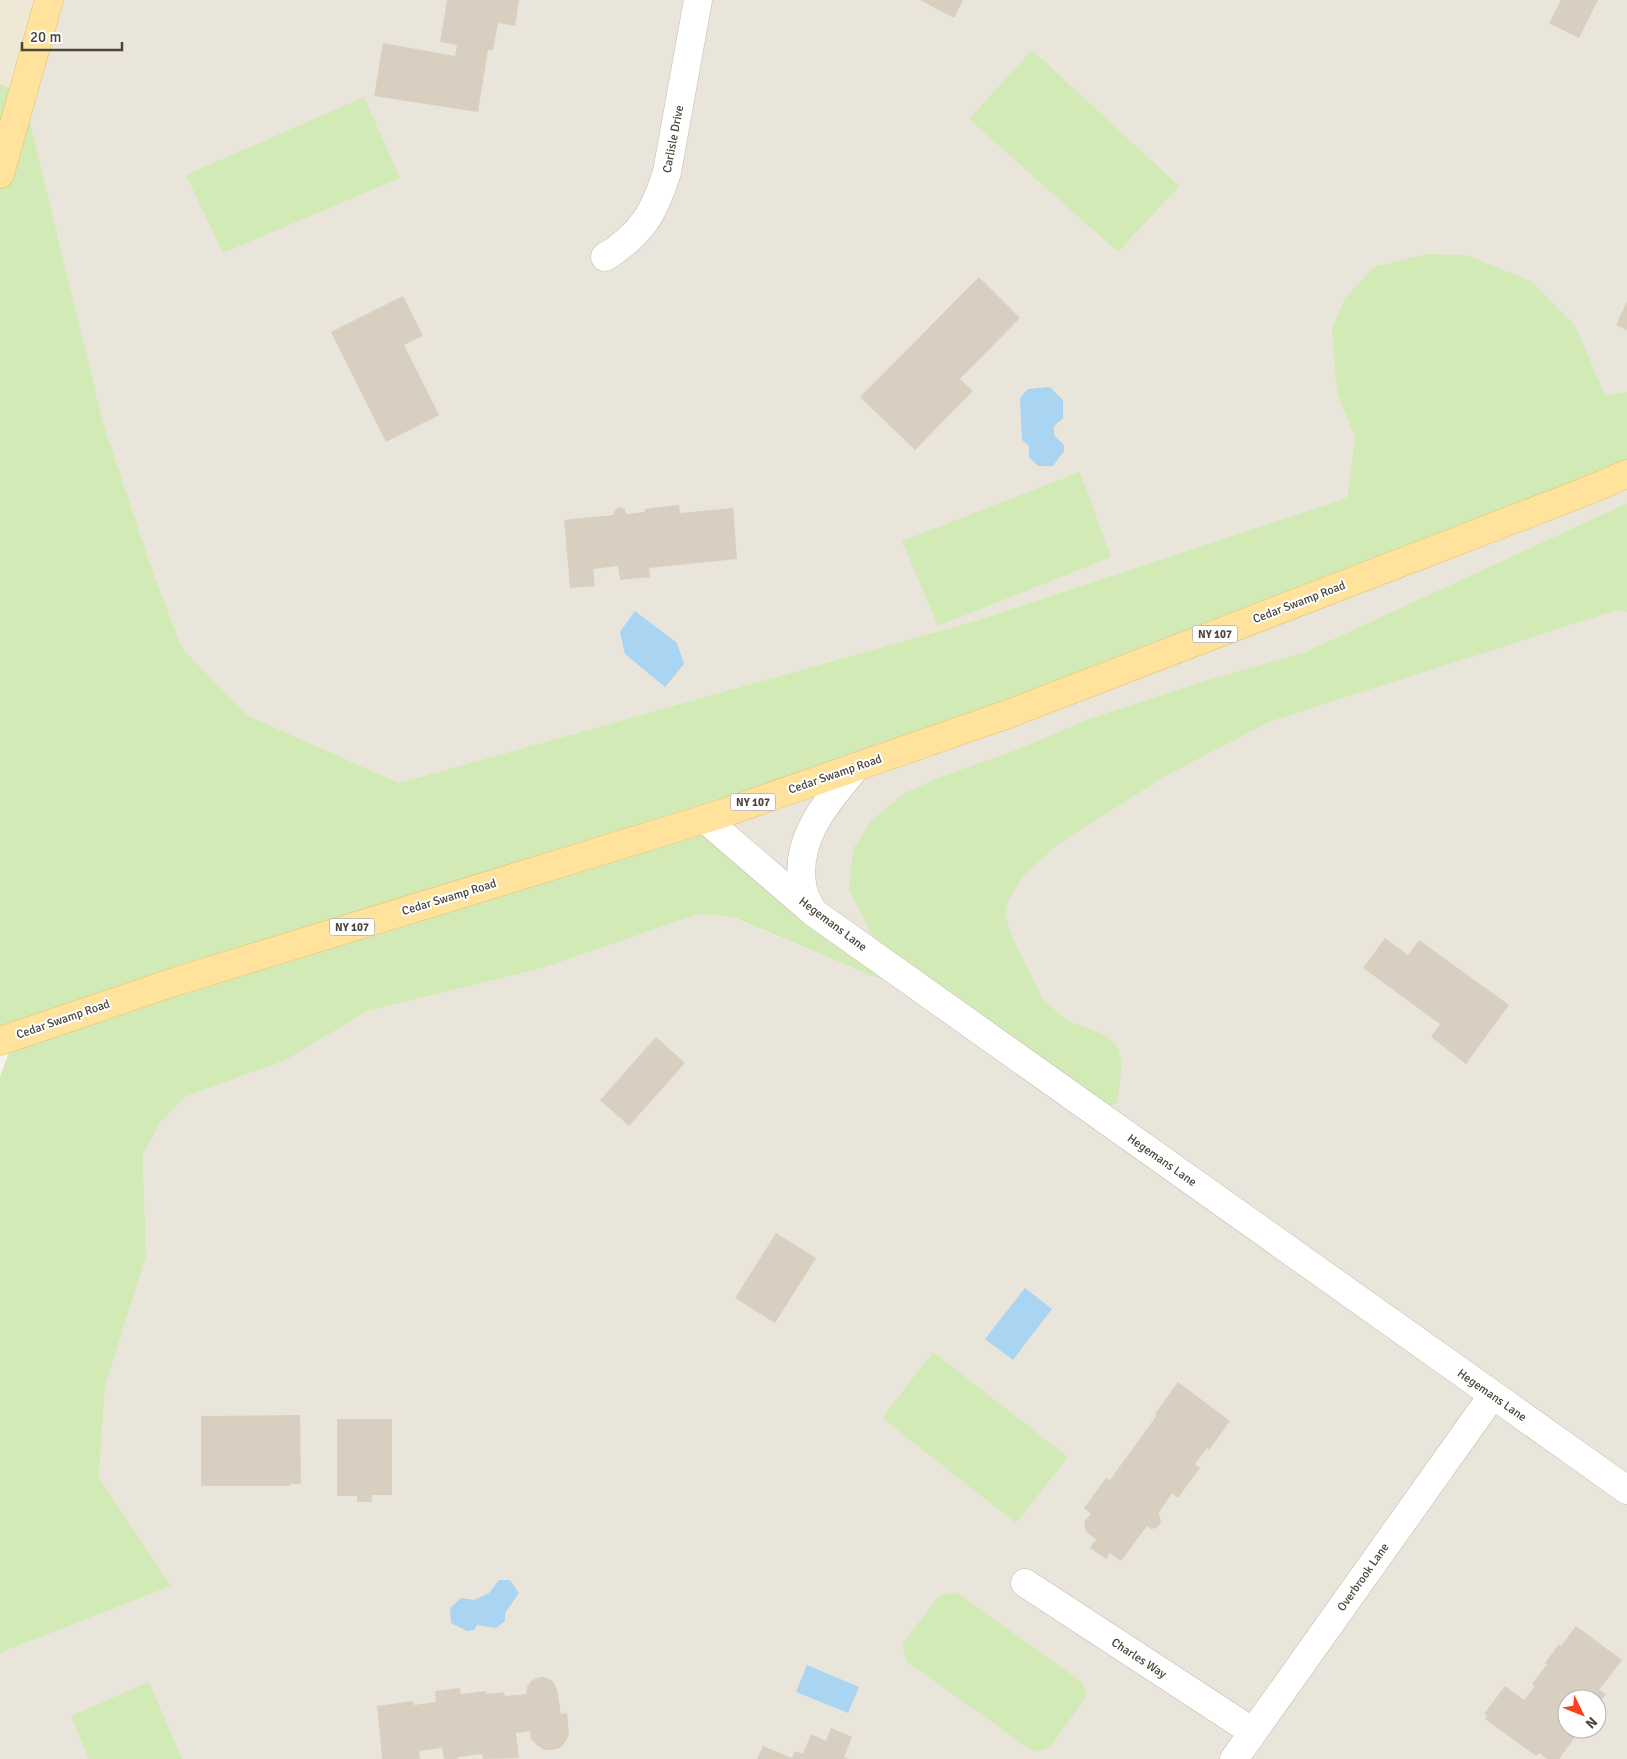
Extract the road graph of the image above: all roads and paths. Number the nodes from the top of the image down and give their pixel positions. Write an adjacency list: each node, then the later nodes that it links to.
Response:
1 (49, 0): 3 (main road)
2 (698, 0): 4 (street, Carlisle Drive)
3 (0, 174)
4 (605, 257)
5 (1627, 474): 6 (main road, Cedar Swamp Road / NY 107)
6 (856, 767): 7 (main road, Cedar Swamp Road / NY 107); 8 (street)
7 (705, 819): 8 (street, Hegemans Lane); 9 (main road, Cedar Swamp Road / NY 107)
8 (813, 912): 10 (street, Hegemans Lane)
9 (0, 1040)
10 (1492, 1396): 11 (street, Hegemans Lane); 13 (street, Overbrook Lane)
11 (1627, 1490)
12 (1025, 1583): 13 (street, Charles Way)
13 (1253, 1732): 14 (street, Overbrook Lane)
14 (1234, 1759)

